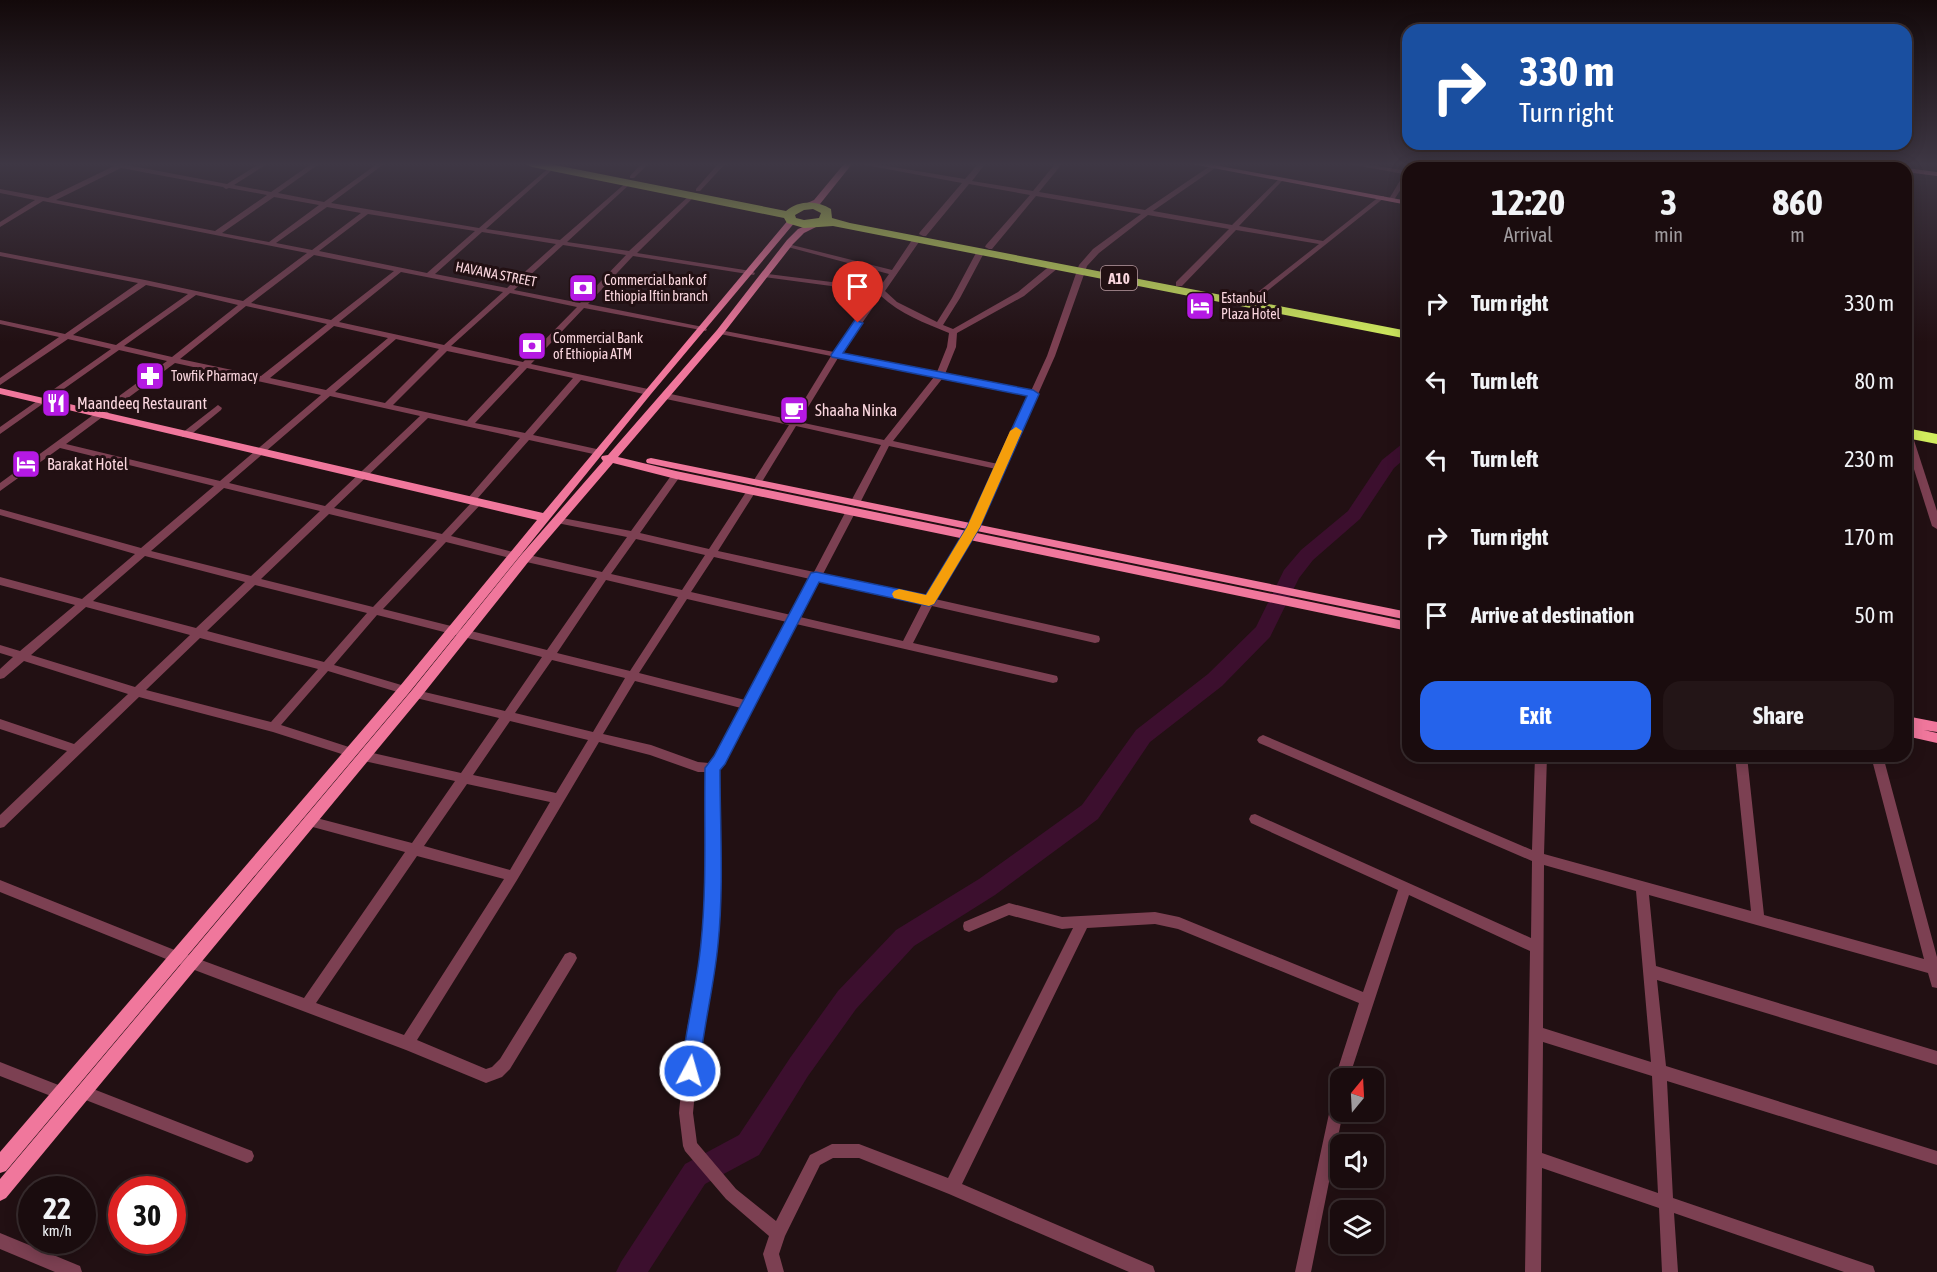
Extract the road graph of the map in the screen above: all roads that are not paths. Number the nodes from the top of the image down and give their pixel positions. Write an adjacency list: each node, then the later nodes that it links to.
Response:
1 (169, 223): 20 (street, HAVANA STREET)
2 (231, 223): 20 (street)
3 (297, 223): 24 (street)
4 (353, 223): 27 (street)
5 (437, 223): 19 (street)
6 (485, 223): 19 (street)
7 (582, 223): 22 (street)
8 (664, 223): 28 (street)
9 (790, 223): 34 (main road)
10 (813, 223): 25 (main road)
11 (850, 223): 21 (highway, A10)
12 (932, 223): 21 (street)
13 (1008, 223): 26 (street)
14 (1132, 223): 31 (street)
15 (1219, 223): 18 (street)
16 (1239, 223): 18 (street)
17 (1349, 223): 23 (street)
18 (1237, 226): 23 (street); 37 (street)
19 (478, 230): 22 (street); 35 (street)
20 (217, 233): 24 (street, HAVANA STREET)
21 (920, 237): 26 (highway, A10); 33 (street)
22 (561, 242): 28 (street); 39 (street)
23 (1325, 243): 41 (street)
24 (270, 244): 27 (street, HAVANA STREET)
25 (788, 246): 33 (street); 34 (main road)
26 (985, 249): 30 (highway, A10); 31 (highway, A10); 46 (street)
27 (316, 252): 32 (street, HAVANA STREET); 42 (street)
28 (632, 253): 34 (street); 43 (street)
29 (0, 254): 36 (street)
30 (1055, 266): 31 (highway, A10); 51 (street)
31 (1082, 268): 37 (highway, A10); 48 (highway, A10); 66 (street)
32 (399, 270): 35 (street, HAVANA STREET); 45 (street)
33 (892, 272): 38 (street)
34 (757, 274): 38 (street); 47 (main road); 50 (main road)
35 (429, 275): 39 (street, HAVANA STREET)
36 (145, 282): 40 (street); 52 (street)
37 (1179, 284): 41 (highway, A10)
38 (880, 290): 46 (street); 56 (street)
39 (509, 291): 43 (street, HAVANA STREET); 54 (street)
40 (194, 293): 42 (street); 55 (street)
41 (1256, 298): 49 (highway, A10)
42 (244, 304): 45 (street); 57 (street)
43 (584, 306): 47 (street, HAVANA STREET); 58 (street)
44 (0, 322): 52 (street)
45 (333, 323): 53 (street); 61 (street)
46 (939, 325): 51 (street)
47 (703, 329): 65 (main road)
48 (1402, 330)
49 (1402, 330)
50 (720, 332): 56 (street); 67 (main road)
51 (953, 332): 59 (street)
52 (67, 336): 55 (street); 62 (street)
53 (394, 336): 54 (street); 64 (street)
54 (446, 347): 58 (street); 69 (street)
55 (117, 348): 57 (street); 68 (street)
56 (836, 355): 59 (street); 73 (street)
57 (172, 361): 61 (street); 72 (street)
58 (526, 365): 60 (street); 74 (street)
59 (939, 375): 66 (street); 82 (street)
60 (579, 377): 65 (street); 80 (street)
61 (262, 380): 64 (street)
62 (0, 382)
63 (0, 391): 68 (main road)
64 (327, 392): 69 (street); 85 (street)
65 (648, 392): 86 (main road)
66 (1033, 394): 88 (street)
67 (666, 396): 73 (street); 87 (main road)
68 (41, 402): 72 (main road); 76 (street)
69 (388, 405): 71 (street)
70 (218, 408): 79 (street)
71 (427, 414): 74 (street); 89 (street)
72 (100, 415): 79 (main road); 83 (street)
73 (792, 422): 82 (street); 92 (street)
74 (470, 423): 80 (street)
75 (1912, 430): 77 (highway)
76 (0, 431)
77 (1937, 431)
78 (1912, 432): 81 (highway)
79 (185, 435): 85 (main road)
80 (528, 436): 86 (street); 94 (street)
81 (1937, 439)
82 (887, 443): 88 (street); 95 (street)
83 (58, 445): 91 (street); 93 (street)
84 (1912, 446): 99 (street)
85 (260, 452): 89 (main road); 91 (street)
86 (598, 452): 87 (main road); 98 (main road)
87 (613, 457): 90 (main road); 92 (main road); 98 (main road)
88 (1000, 467): 100 (street)
89 (364, 475): 94 (main road); 96 (street)
90 (676, 475): 92 (main road); 101 (street)
91 (221, 484): 96 (street); 103 (street)
92 (754, 487): 95 (main road); 104 (street)
93 (0, 488)
94 (475, 501): 98 (main road); 102 (street)
95 (853, 507): 100 (main road); 107 (street)
96 (328, 510): 102 (street); 108 (street)
97 (0, 512): 103 (street)
98 (552, 519): 101 (street); 105 (main road)
99 (1937, 526)
100 (971, 531): 111 (street); 113 (main road)
101 (633, 535): 104 (street); 106 (street)
102 (443, 538): 105 (street); 114 (street)
103 (141, 552): 108 (street); 112 (street)
104 (709, 552): 107 (street); 110 (street)
105 (520, 556): 106 (street); 118 (main road)
106 (603, 576): 110 (street); 123 (street)
107 (816, 577): 111 (street); 116 (street)
108 (255, 580): 114 (street); 119 (street)
109 (0, 581): 112 (street)
110 (683, 594): 116 (street); 127 (street)
111 (929, 601): 120 (street); 121 (street)
112 (83, 603): 119 (street); 124 (street)
113 (1322, 603): 115 (main road); 117 (main road)
114 (376, 610): 118 (street); 125 (street)
115 (1402, 615)
116 (793, 620): 121 (street); 131 (street)
117 (1402, 625)
118 (459, 632): 123 (street); 130 (main road)
119 (197, 634): 125 (street); 129 (street)
120 (1095, 639)
121 (906, 646): 128 (street)
122 (0, 649): 124 (street)
123 (550, 654): 127 (street); 132 (street)
124 (23, 655): 126 (street); 129 (street)
125 (328, 667): 130 (street); 135 (street)
126 (0, 675)
127 (632, 676): 131 (street); 138 (street)
128 (1053, 679)
129 (137, 692): 135 (street); 141 (street)
130 (410, 692): 132 (street); 142 (main road)
131 (748, 705): 146 (street)
132 (506, 717): 138 (street); 147 (street)
133 (1912, 722): 136 (main road)
134 (0, 724): 141 (street)
135 (273, 727): 142 (street)
136 (1937, 727)
137 (1912, 732): 139 (main road)
138 (595, 737): 146 (street); 148 (street)
139 (1937, 738)
140 (1263, 741): 153 (street)
141 (77, 750): 151 (street)
142 (357, 754): 147 (street); 150 (main road); 162 (main road)
143 (1541, 762): 153 (street)
144 (1742, 762): 158 (street)
145 (1879, 762): 165 (street)
146 (712, 768): 186 (street)
147 (463, 779): 148 (street); 152 (street)
148 (558, 799): 154 (street)
149 (1255, 819): 156 (street)
150 (309, 821): 152 (street); 164 (main road)
151 (0, 823)
152 (413, 851): 154 (street); 169 (street)
153 (1538, 858): 157 (street); 161 (street)
154 (513, 876): 171 (street)
155 (0, 886): 162 (street)
156 (1405, 887): 161 (street); 168 (street)
157 (1642, 887): 158 (street); 166 (street)
158 (1758, 919): 165 (street)
159 (1083, 922): 160 (street); 168 (street); 183 (street)
160 (969, 926)
161 (1538, 948): 170 (street)
162 (176, 957): 164 (street); 177 (main road)
163 (570, 958): 171 (street)
164 (190, 962): 169 (street); 176 (main road)
165 (1935, 968): 167 (street)
166 (1650, 971): 172 (street); 175 (street)
167 (1937, 982)
168 (1367, 1000): 173 (street)
169 (306, 1006): 171 (street)
170 (1538, 1033): 175 (street); 180 (street)
171 (407, 1042)
172 (1937, 1058)
173 (1345, 1068)
174 (0, 1069): 177 (street)
175 (1659, 1071): 181 (street); 185 (street)
176 (82, 1092): 179 (street); 184 (main road)
177 (61, 1093): 182 (main road)
178 (1334, 1122): 191 (street)
179 (247, 1156)
180 (1535, 1158): 185 (street); 192 (street)
181 (1937, 1158)
182 (0, 1166)
183 (952, 1187): 186 (street); 190 (street)
184 (0, 1192)
185 (1666, 1205): 193 (street); 194 (street)
186 (778, 1233): 189 (street)
187 (0, 1241): 188 (street)
188 (74, 1272)
189 (776, 1272)
190 (1148, 1272)
191 (1303, 1272)
192 (1533, 1272)
193 (1670, 1272)
194 (1867, 1272)

